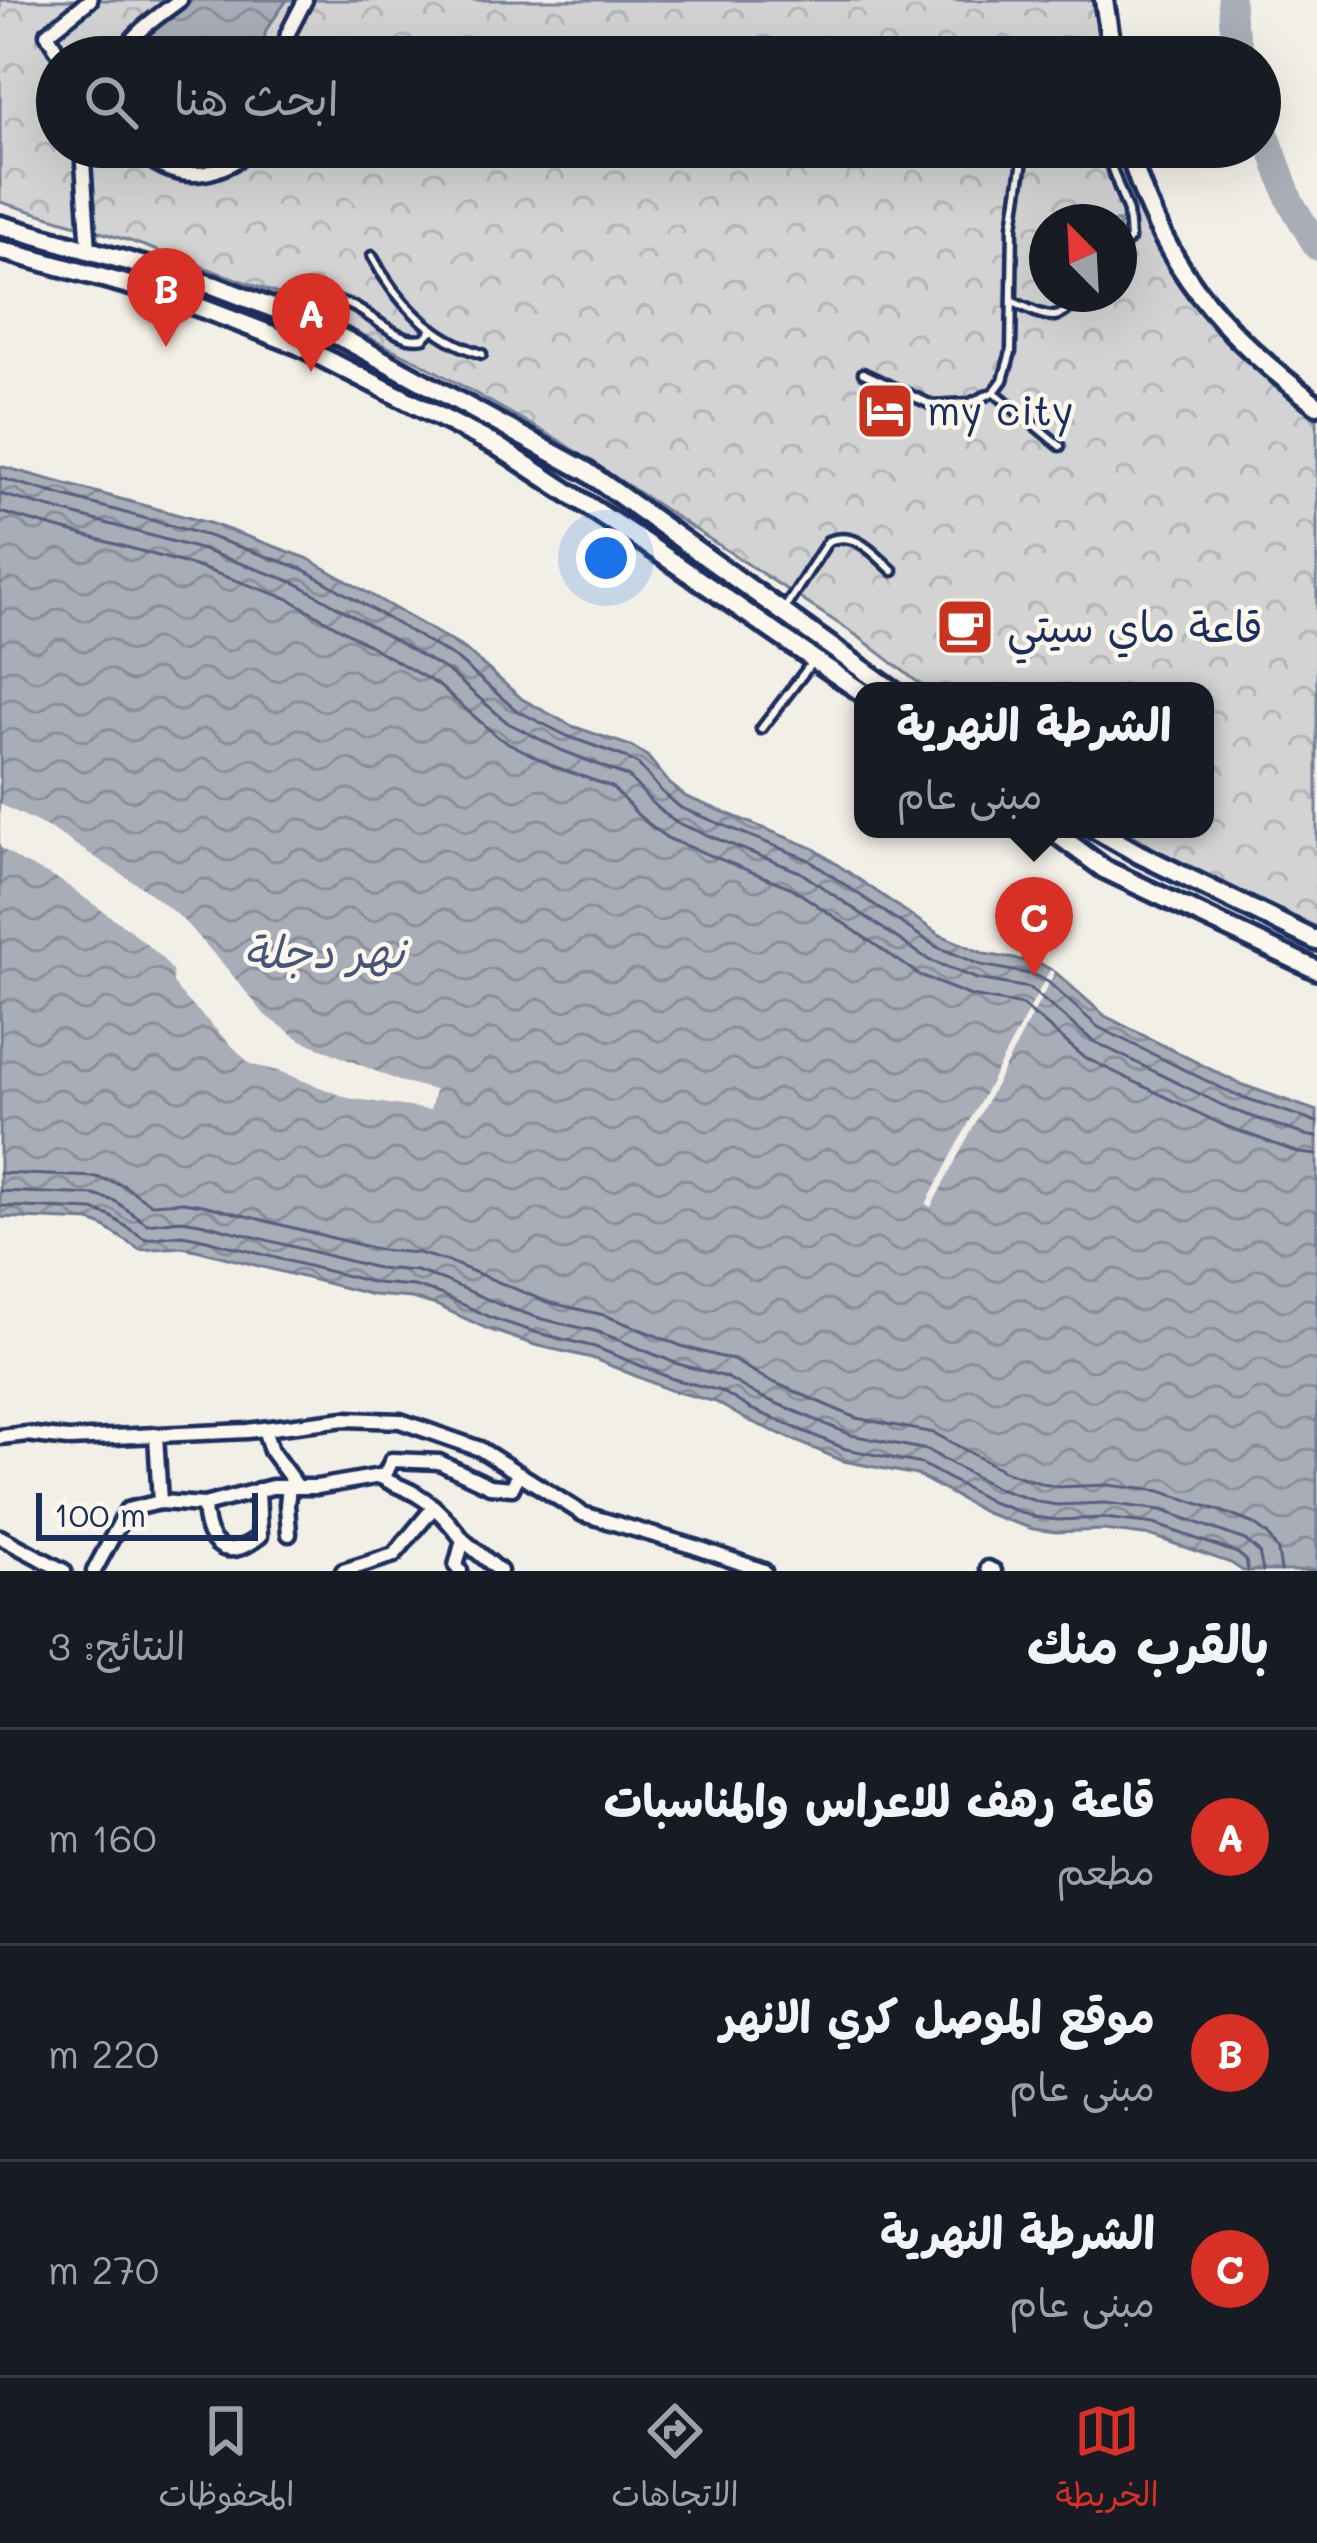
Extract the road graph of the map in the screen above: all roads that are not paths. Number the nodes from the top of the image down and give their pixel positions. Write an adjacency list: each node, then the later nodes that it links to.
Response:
1 (90, 0): 5 (street)
2 (180, 0): 6 (street)
3 (305, 0): 7 (street)
4 (1104, 0): 8 (main road)
5 (48, 36)
6 (134, 36)
7 (288, 36)
8 (1110, 36)
9 (83, 168): 18 (street)
10 (162, 168): 11 (street)
11 (224, 168)
12 (1022, 168): 20 (lane)
13 (1112, 168): 15 (lane)
14 (1135, 168): 27 (main road)
15 (1125, 204)
16 (0, 225): 18 (main road)
17 (0, 250): 30 (main road)
18 (89, 250): 22 (main road)
19 (372, 256): 23 (lane)
20 (1013, 302): 21 (lane); 26 (lane)
21 (1029, 308)
22 (307, 320): 23 (lane); 29 (main road)
23 (433, 328): 24 (lane)
24 (482, 354)
25 (863, 373): 26 (lane)
26 (994, 392): 28 (lane)
27 (1317, 405)
28 (1060, 446)
29 (664, 527): 30 (main road); 32 (main road)
30 (651, 547): 33 (main road)
31 (893, 571): 32 (lane)
32 (783, 611): 34 (main road)
33 (815, 658): 35 (main road); 36 (lane)
34 (881, 682)
35 (854, 686)
36 (760, 729)
37 (1062, 838): 40 (main road)
38 (1111, 838): 39 (main road)
39 (1317, 941)
40 (1317, 970)
41 (264, 1429): 42 (street); 44 (street); 46 (street)
42 (156, 1435): 43 (street); 48 (street)
43 (0, 1436)
44 (519, 1473): 45 (street); 59 (street)
45 (380, 1476): 46 (street); 50 (street)
46 (293, 1486): 47 (street); 51 (street)
47 (258, 1490): 49 (street); 49 (street)
48 (160, 1502): 49 (street); 55 (street)
49 (204, 1505)
50 (434, 1507): 53 (street); 56 (street)
51 (289, 1534)
52 (0, 1537): 54 (street)
53 (463, 1540): 57 (street); 58 (street)
54 (64, 1571)
55 (94, 1571)
56 (343, 1571)
57 (460, 1571)
58 (500, 1571)
59 (764, 1571)

